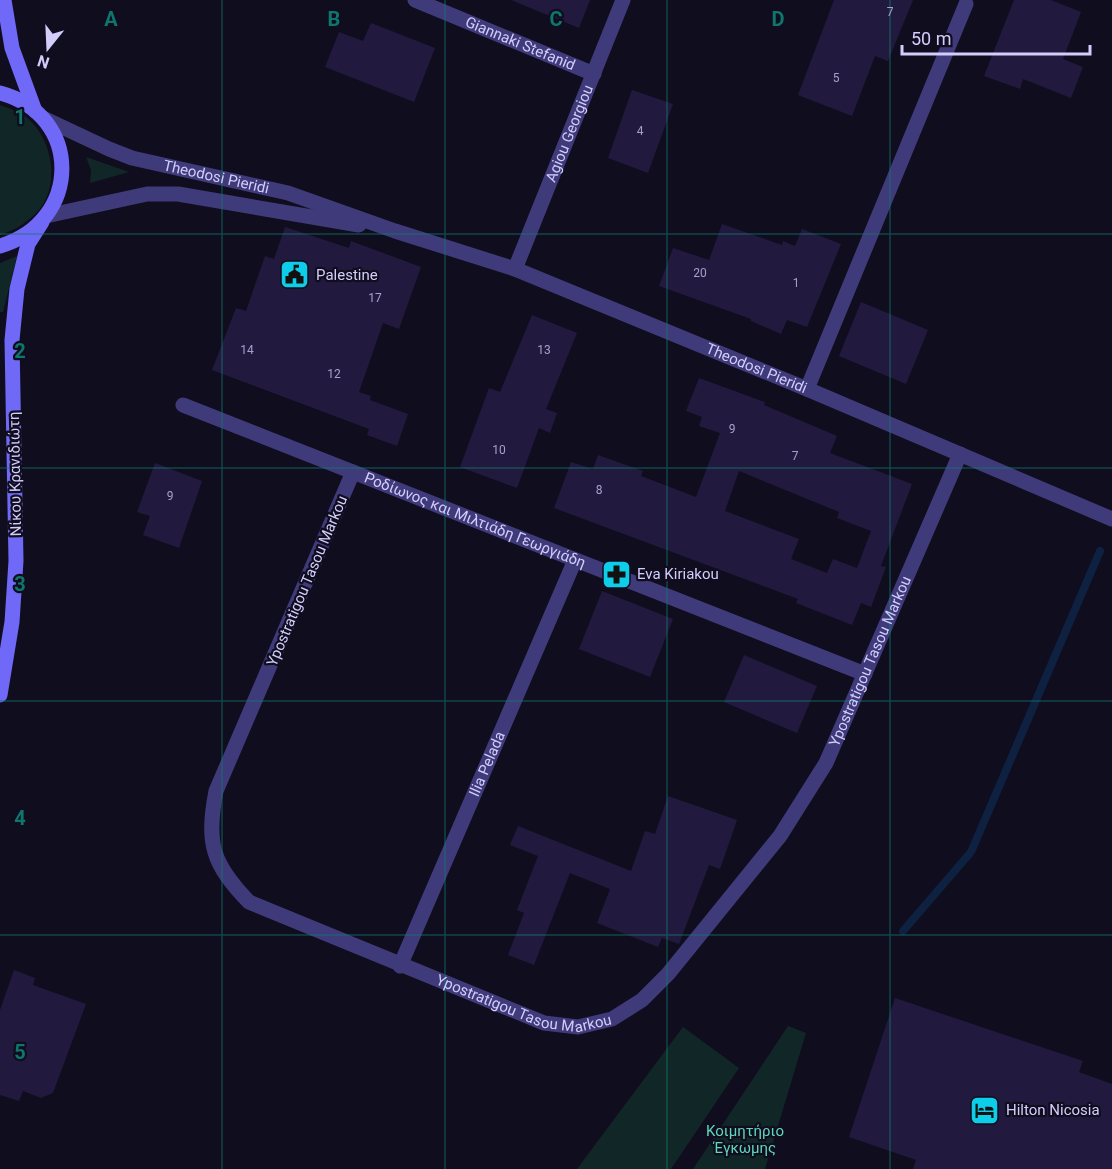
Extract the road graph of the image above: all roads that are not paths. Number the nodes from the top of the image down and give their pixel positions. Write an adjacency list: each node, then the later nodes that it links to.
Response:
1 (4, 0): 7 (main road)
2 (415, 0): 5 (street, Giannaki Stefanid)
3 (623, 0): 5 (street, Agiou Georgiou)
4 (966, 4): 12 (street)
5 (594, 74): 11 (street, Agiou Georgiou)
6 (0, 93): 7 (main road)
7 (39, 114): 8 (main road, Νίκου Κρανιδιώτη); 9 (street, Theodosi Pieridi)
8 (44, 219): 9 (street, Theodosi Pieridi); 10 (main road); 19 (main road, Νίκου Κρανιδιώτη)
9 (394, 231): 11 (street, Theodosi Pieridi)
10 (0, 246)
11 (515, 269): 12 (street, Theodosi Pieridi)
12 (807, 389): 14 (street, Theodosi Pieridi)
13 (183, 405): 15 (street, Ροδίωνος και Μιλτιάδη Γεωργιάδη)
14 (960, 454): 16 (street, Theodosi Pieridi); 18 (street, Ypostratigou Tasou Markou)
15 (353, 472): 17 (street, Ροδίωνος και Μιλτιάδη Γεωργιάδη); 20 (street, Ypostratigou Tasou Markou)
16 (1112, 519)
17 (575, 560): 18 (street, Ροδίωνος και Μιλτιάδη Γεωργιάδη); 20 (street, Ilia Pelada)
18 (865, 674): 20 (street, Ypostratigou Tasou Markou)
19 (0, 695)
20 (400, 966)

